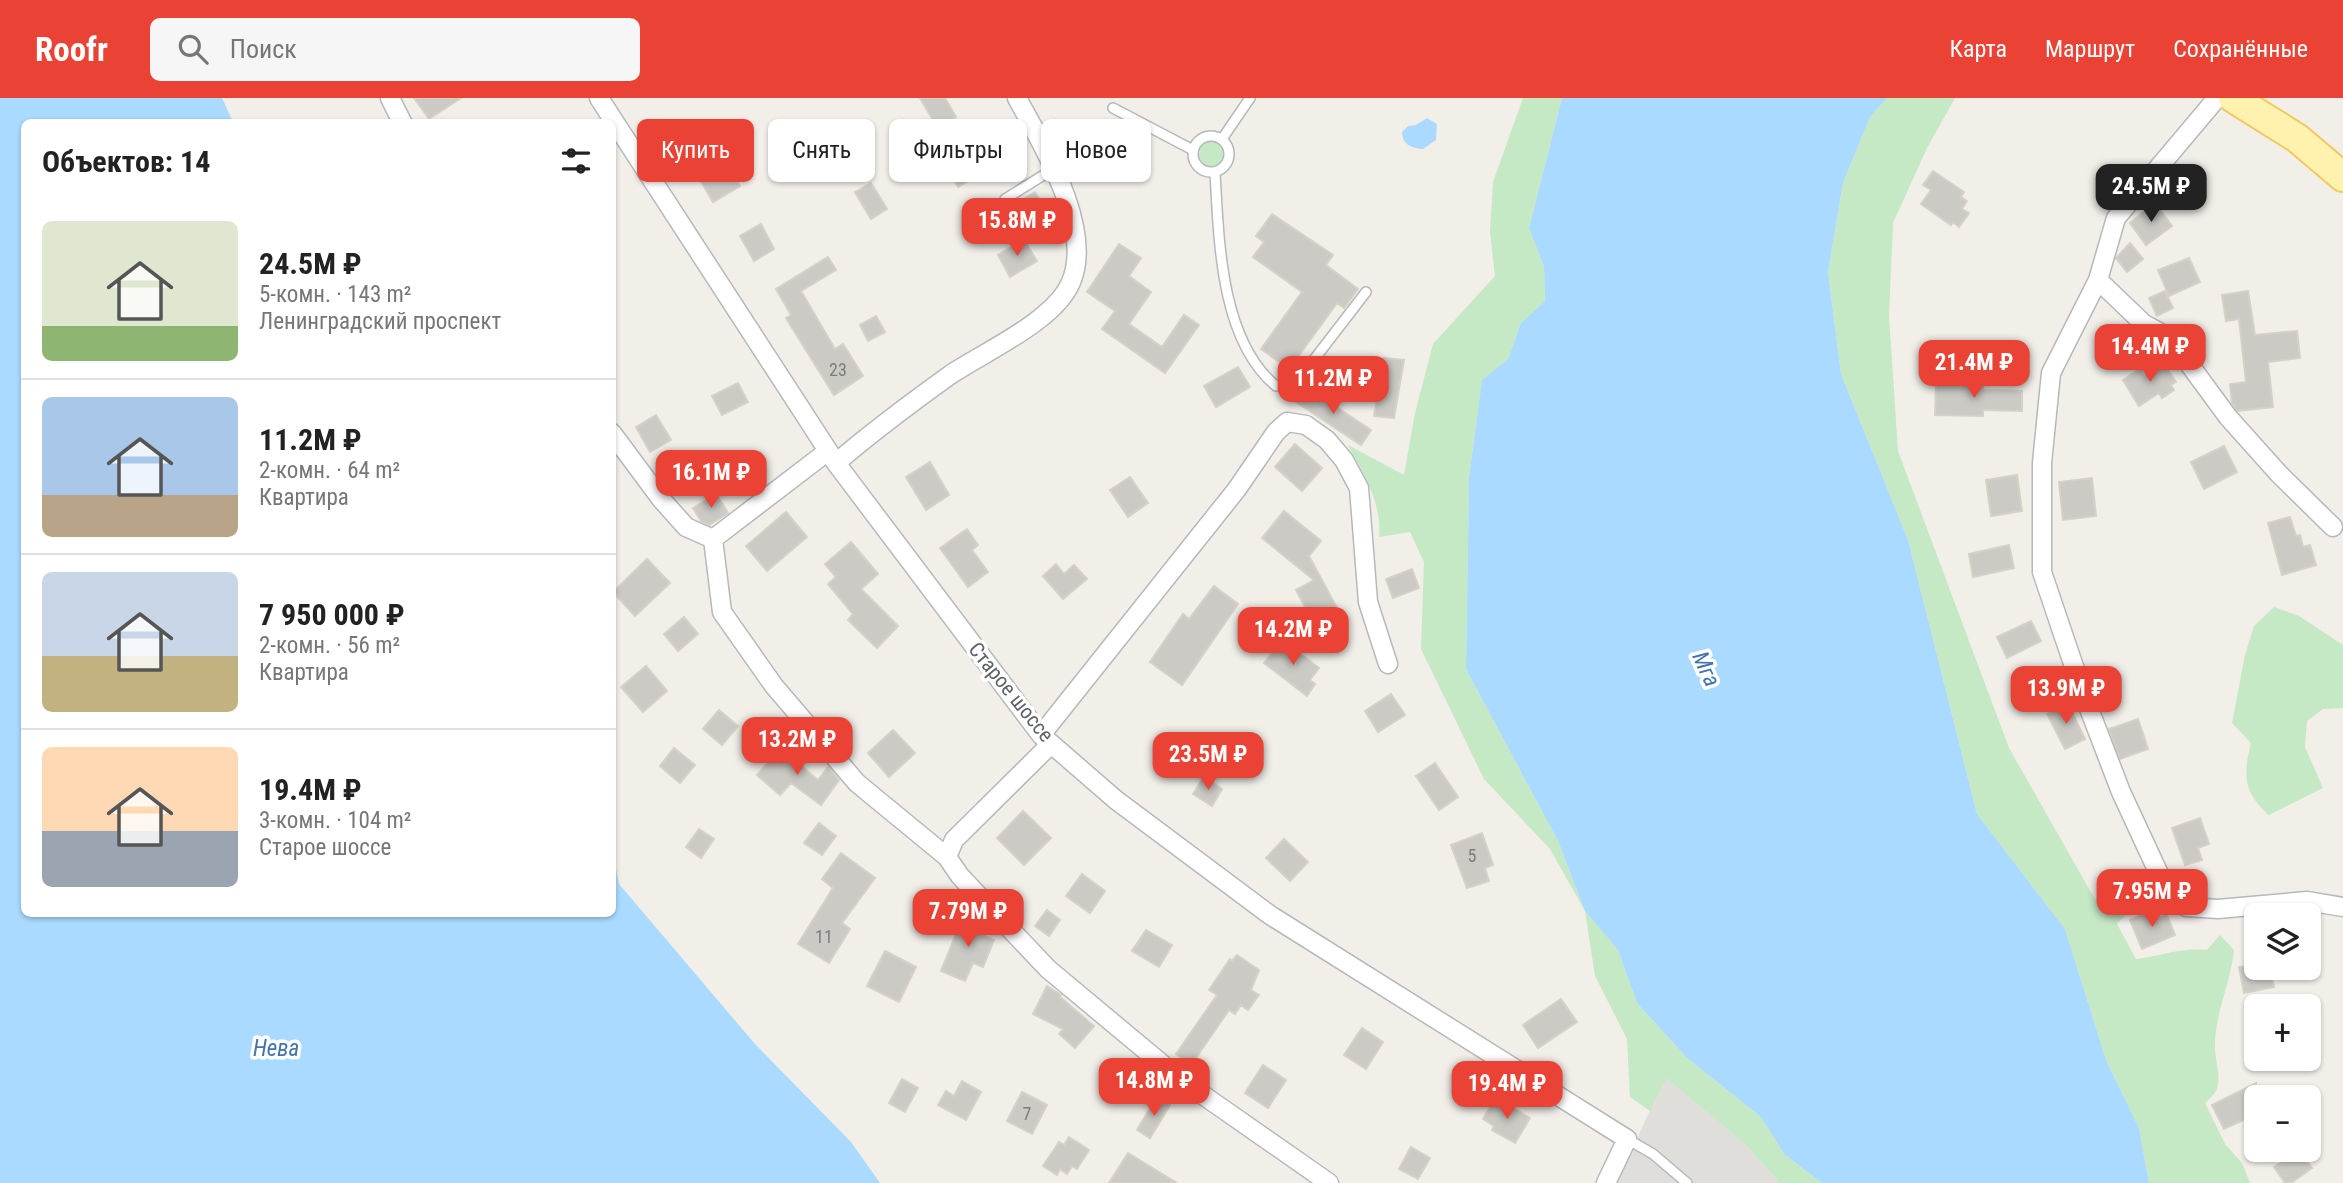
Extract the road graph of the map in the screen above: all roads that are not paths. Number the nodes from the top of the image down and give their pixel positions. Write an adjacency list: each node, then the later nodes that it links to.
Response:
1 (390, 98): 8 (street)
2 (599, 98): 9 (street, Старое шоссе)
3 (1017, 98): 12 (street)
4 (1250, 98): 11 (lane)
5 (2217, 98): 19 (street)
6 (2233, 98): 15 (main road)
7 (1112, 107): 13 (lane)
8 (400, 119)
9 (613, 119)
10 (616, 124): 22 (street, Старое шоссе)
11 (1222, 139): 13 (lane); 14 (lane)
12 (1041, 142)
13 (1193, 150): 14 (lane)
14 (1215, 173): 20 (lane)
15 (2342, 174)
16 (1041, 177): 18 (lane)
17 (1060, 182): 22 (street)
18 (1005, 199)
19 (2098, 280): 23 (street); 28 (street)
20 (1366, 292)
21 (616, 438): 24 (street)
22 (832, 457): 24 (street); 26 (street, Старое шоссе)
23 (2333, 527)
24 (713, 539): 27 (street)
25 (1388, 664): 26 (street)
26 (1046, 739): 27 (street); 29 (street, Старое шоссе)
27 (947, 857): 30 (street)
28 (2343, 907)
29 (1627, 1139): 31 (street); 32 (lane)
30 (1329, 1183)
31 (1606, 1183)
32 (1687, 1183)

